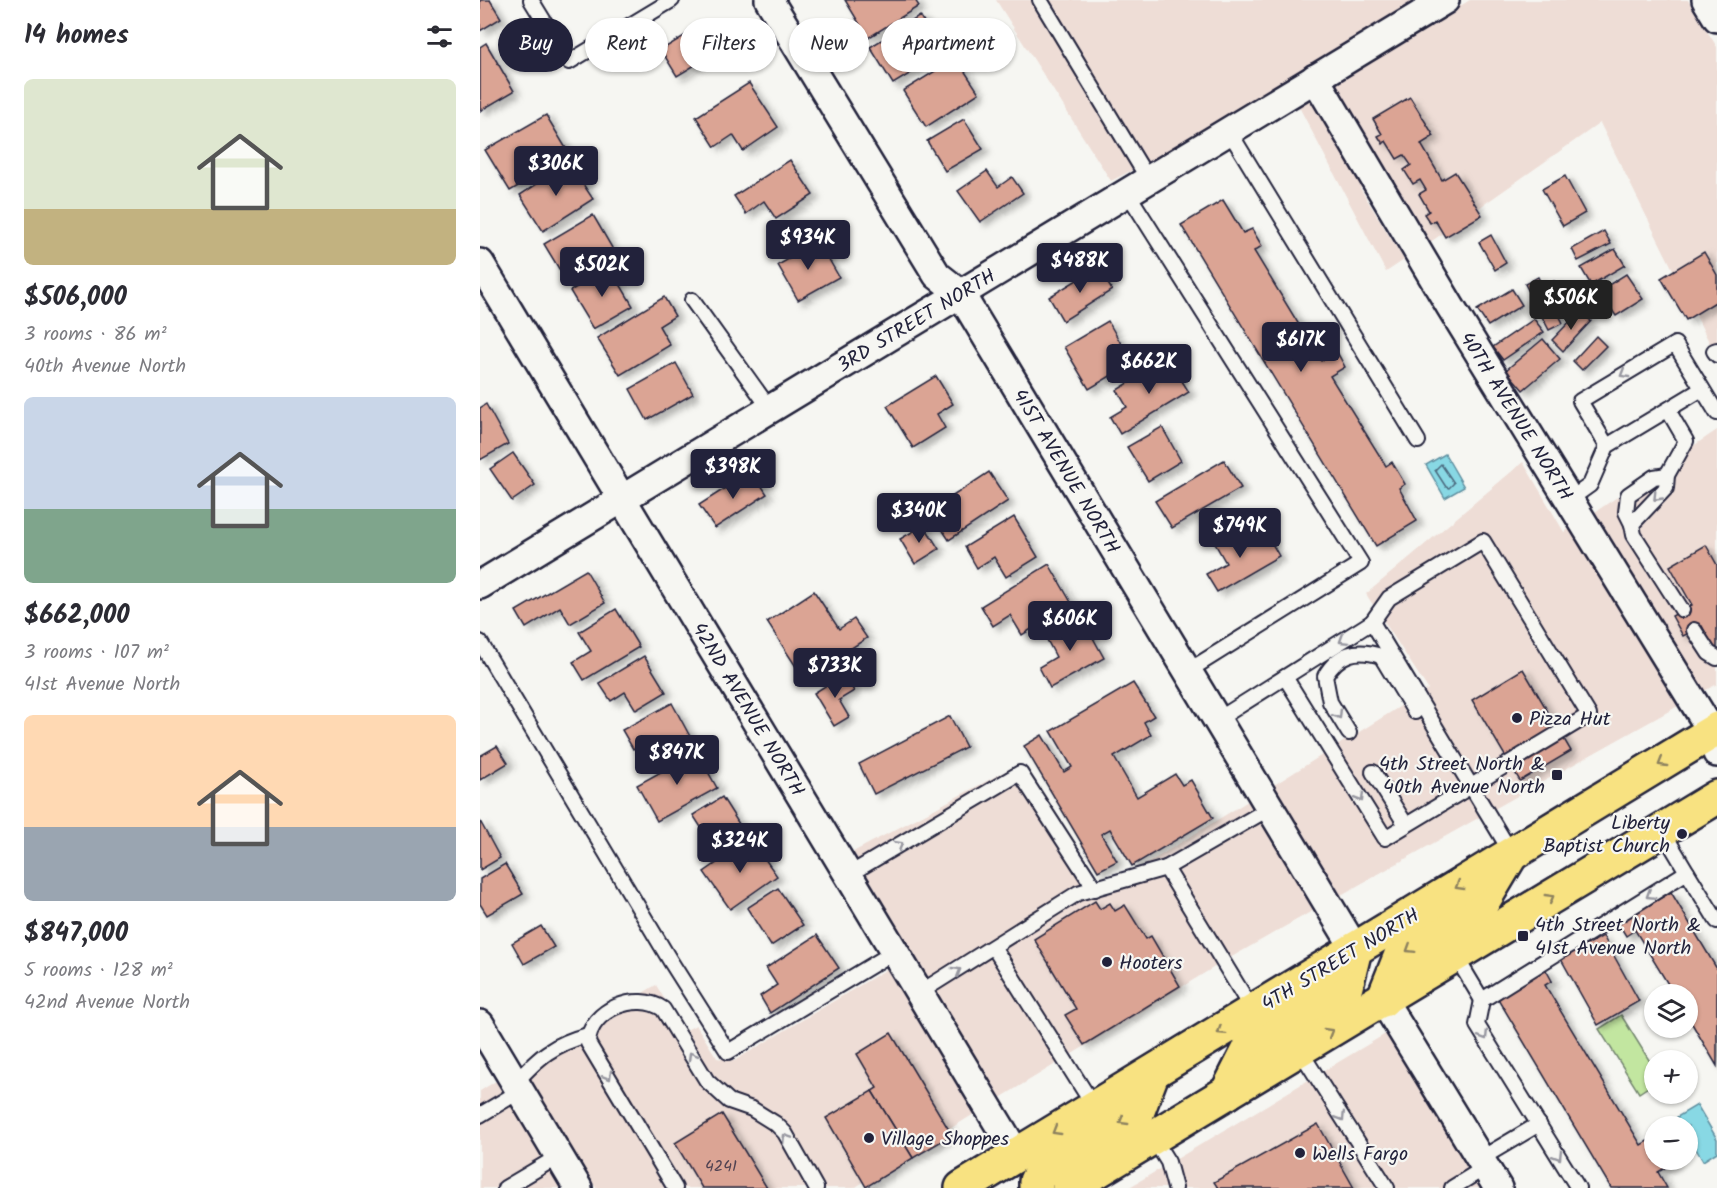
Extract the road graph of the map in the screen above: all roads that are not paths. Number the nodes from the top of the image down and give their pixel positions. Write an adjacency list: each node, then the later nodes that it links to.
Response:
1 (531, 0): 2 (lane)
2 (672, 0)
3 (769, 0): 12 (street, 41ST AVENUE NORTH)
4 (1040, 0): 10 (lane)
5 (1445, 0): 8 (street, 3RD STREET NORTH)
6 (1706, 0): 7 (street)
7 (1717, 18)
8 (1315, 78): 9 (street, 3RD STREET NORTH); 24 (street, 40TH AVENUE NORTH)
9 (1229, 131): 10 (street, 3RD STREET NORTH); 20 (lane)
10 (1137, 185): 12 (street, 3RD STREET NORTH); 32 (lane)
11 (480, 263): 23 (street, 42ND AVENUE NORTH)
12 (960, 293): 17 (street, 3RD STREET NORTH); 32 (street, 41ST AVENUE NORTH)
13 (692, 300): 17 (lane)
14 (1717, 350): 15 (lane)
15 (1717, 356)
16 (1702, 389): 18 (lane); 19 (lane); 21 (lane, one-way to 21)
17 (770, 409): 23 (street, 3RD STREET NORTH)
18 (1668, 410): 21 (lane); 22 (lane)
19 (1717, 413)
20 (1418, 441)
21 (1607, 446): 24 (lane)
22 (1667, 475): 25 (lane, one-way to 25); 25 (lane)
23 (623, 499): 26 (street, 3RD STREET NORTH); 46 (street, 42ND AVENUE NORTH)
24 (1569, 500): 36 (street, 40TH AVENUE NORTH)
25 (1632, 524): 27 (lane)
26 (480, 585)
27 (1682, 610)
28 (1372, 622): 33 (lane, one-way to 33); 38 (lane); 38 (lane)
29 (1694, 630): 31 (lane)
30 (480, 642): 51 (lane)
31 (1717, 658)
32 (1188, 671): 34 (street, 41ST AVENUE NORTH)
33 (1285, 677): 34 (lane); 41 (lane, one-way to 41)
34 (1217, 720): 40 (street, 41ST AVENUE NORTH)
35 (1349, 733): 38 (lane, one-way to 35)
36 (1715, 738): 43 (main road, 4TH STREET NORTH, one-way to 43)
37 (1373, 772): 41 (lane)
38 (1470, 787): 41 (lane); 43 (lane)
39 (1717, 797): 42 (main road)
40 (1270, 808): 44 (lane); 50 (street, 41ST AVENUE NORTH)
41 (1406, 825)
42 (1662, 831): 45 (lane); 52 (main road, one-way to 42)
43 (1512, 854): 50 (main road, 4TH STREET NORTH, one-way to 50); 54 (main road, one-way to 54)
44 (1166, 868): 47 (lane); 56 (lane)
45 (1686, 872): 48 (lane); 55 (lane, one-way to 55)
46 (848, 875): 47 (lane, one-way to 47); 51 (street, 42ND AVENUE NORTH)
47 (1095, 888): 49 (lane)
48 (1717, 921)
49 (994, 948): 53 (lane, one-way to 49); 63 (lane)
50 (1356, 949): 56 (main road, 4TH STREET NORTH); 62 (main road)
51 (894, 952): 53 (street, 42ND AVENUE NORTH)
52 (1455, 955): 54 (main road); 55 (lane)
53 (920, 993): 67 (street, 42ND AVENUE NORTH)
54 (1383, 1000): 59 (main road, one-way to 54); 69 (street)
55 (1482, 1000): 65 (lane, one-way to 65)
56 (1253, 1011): 60 (main road, 4TH STREET NORTH, one-way to 60)
57 (480, 1024): 61 (street)
58 (588, 1035): 61 (lane); 72 (lane, one-way to 72); 73 (lane, one-way to 58)
59 (1299, 1049): 62 (main road); 78 (lane, one-way to 78)
60 (1152, 1074): 63 (main road, 4TH STREET NORTH); 75 (main road, one-way to 75)
61 (518, 1087): 64 (lane); 68 (street)
62 (1227, 1093): 66 (main road)
63 (1095, 1108): 67 (main road, 4TH STREET NORTH, one-way to 67)
64 (480, 1115)
65 (1539, 1124): 69 (lane); 80 (lane, one-way to 80)
66 (1153, 1138): 76 (main road); 77 (lane)
67 (1017, 1155): 74 (main road, 4TH STREET NORTH)
68 (559, 1156): 70 (lane); 71 (street)
69 (1488, 1171): 79 (lane)
70 (505, 1188)
71 (578, 1188)
72 (675, 1188)
73 (816, 1188)
74 (962, 1188)
75 (1036, 1188)
76 (1069, 1188)
77 (1175, 1188)
78 (1387, 1188)
79 (1452, 1188)
80 (1578, 1188)

